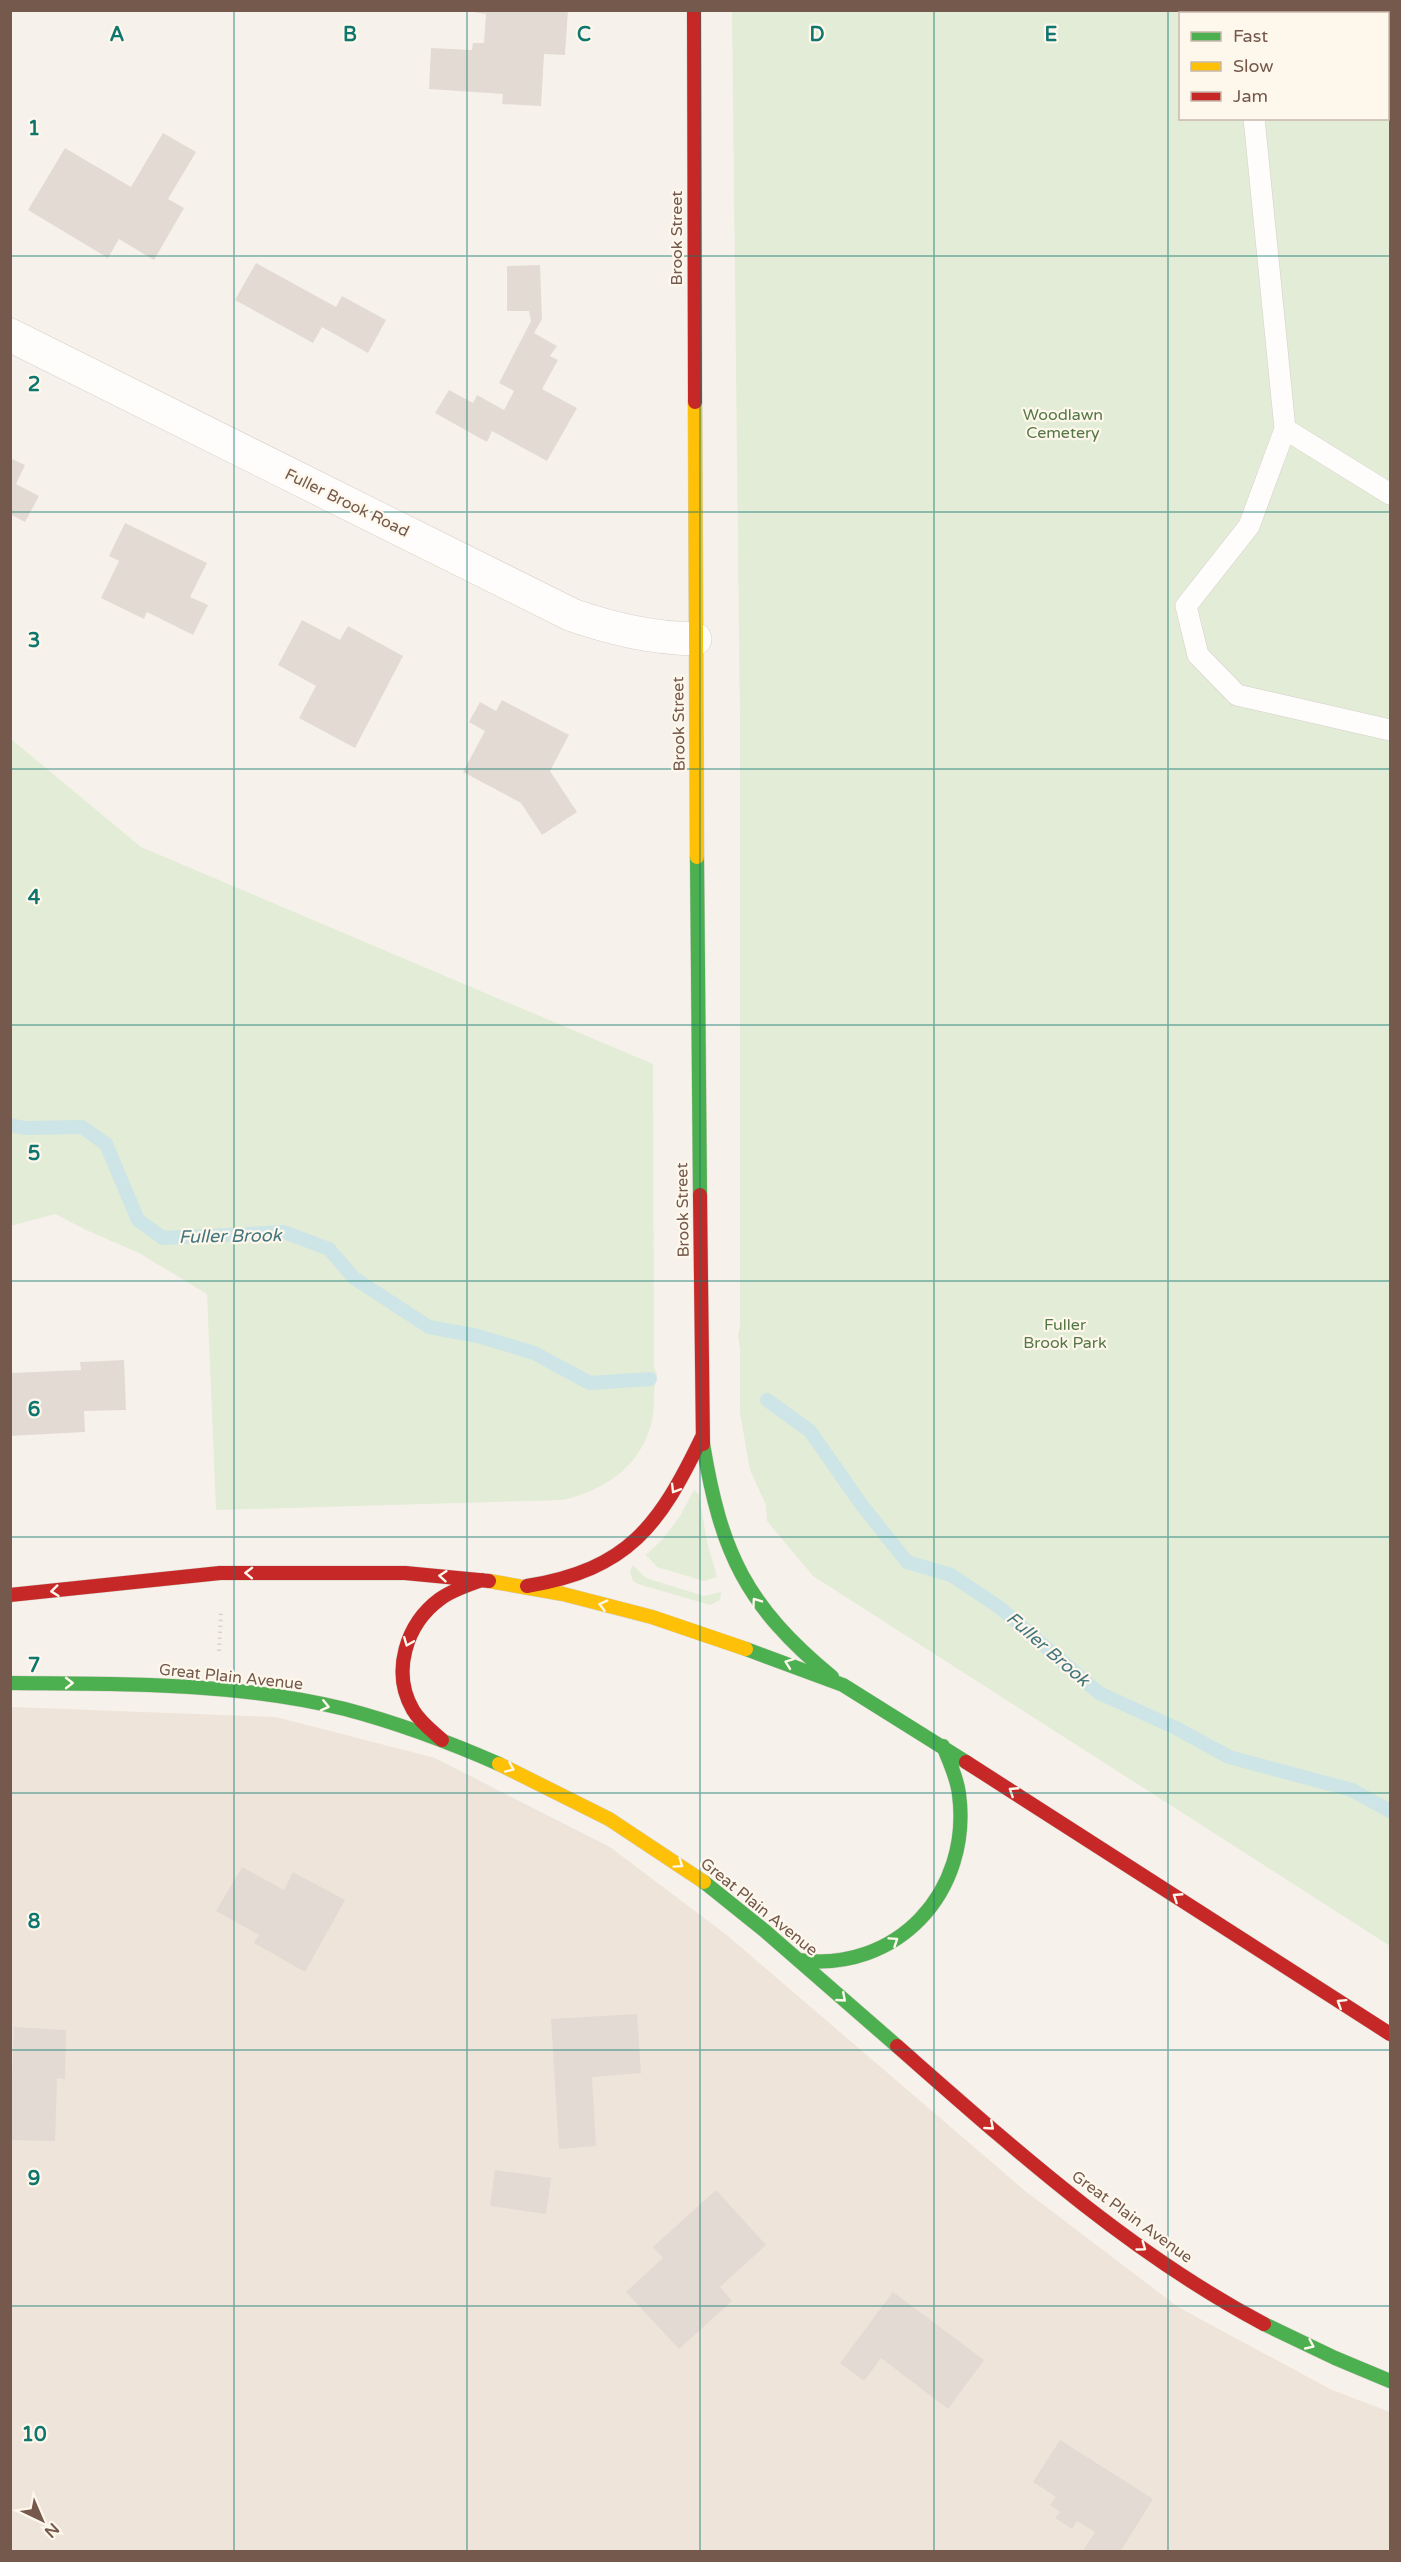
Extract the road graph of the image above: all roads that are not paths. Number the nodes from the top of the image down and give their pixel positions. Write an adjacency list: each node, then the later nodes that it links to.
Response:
1 (694, 10): 6 (main road, Brook Street)
2 (1254, 120): 4 (lane)
3 (10, 335): 6 (street, Fuller Brook Road)
4 (1285, 429): 5 (lane); 7 (lane)
5 (1390, 494)
6 (695, 639): 8 (main road, Brook Street)
7 (1390, 730)
8 (702, 1437): 10 (main road, Brook Street, one-way to 10); 13 (main road, Brook Street, one-way to 8)
9 (482, 1580): 10 (main road); 11 (main road, one-way to 11); 14 (main road, one-way to 14)
10 (522, 1586): 13 (main road, one-way to 10)
11 (10, 1595)
12 (10, 1683): 14 (main road, Great Plain Avenue, one-way to 14)
13 (843, 1685): 15 (main road)
14 (442, 1740): 16 (main road, Great Plain Avenue, one-way to 16)
15 (943, 1746): 16 (main road, one-way to 15); 17 (main road, one-way to 15)
16 (798, 1960): 18 (main road, Great Plain Avenue, one-way to 18)
17 (1390, 2034)
18 (1390, 2381)

